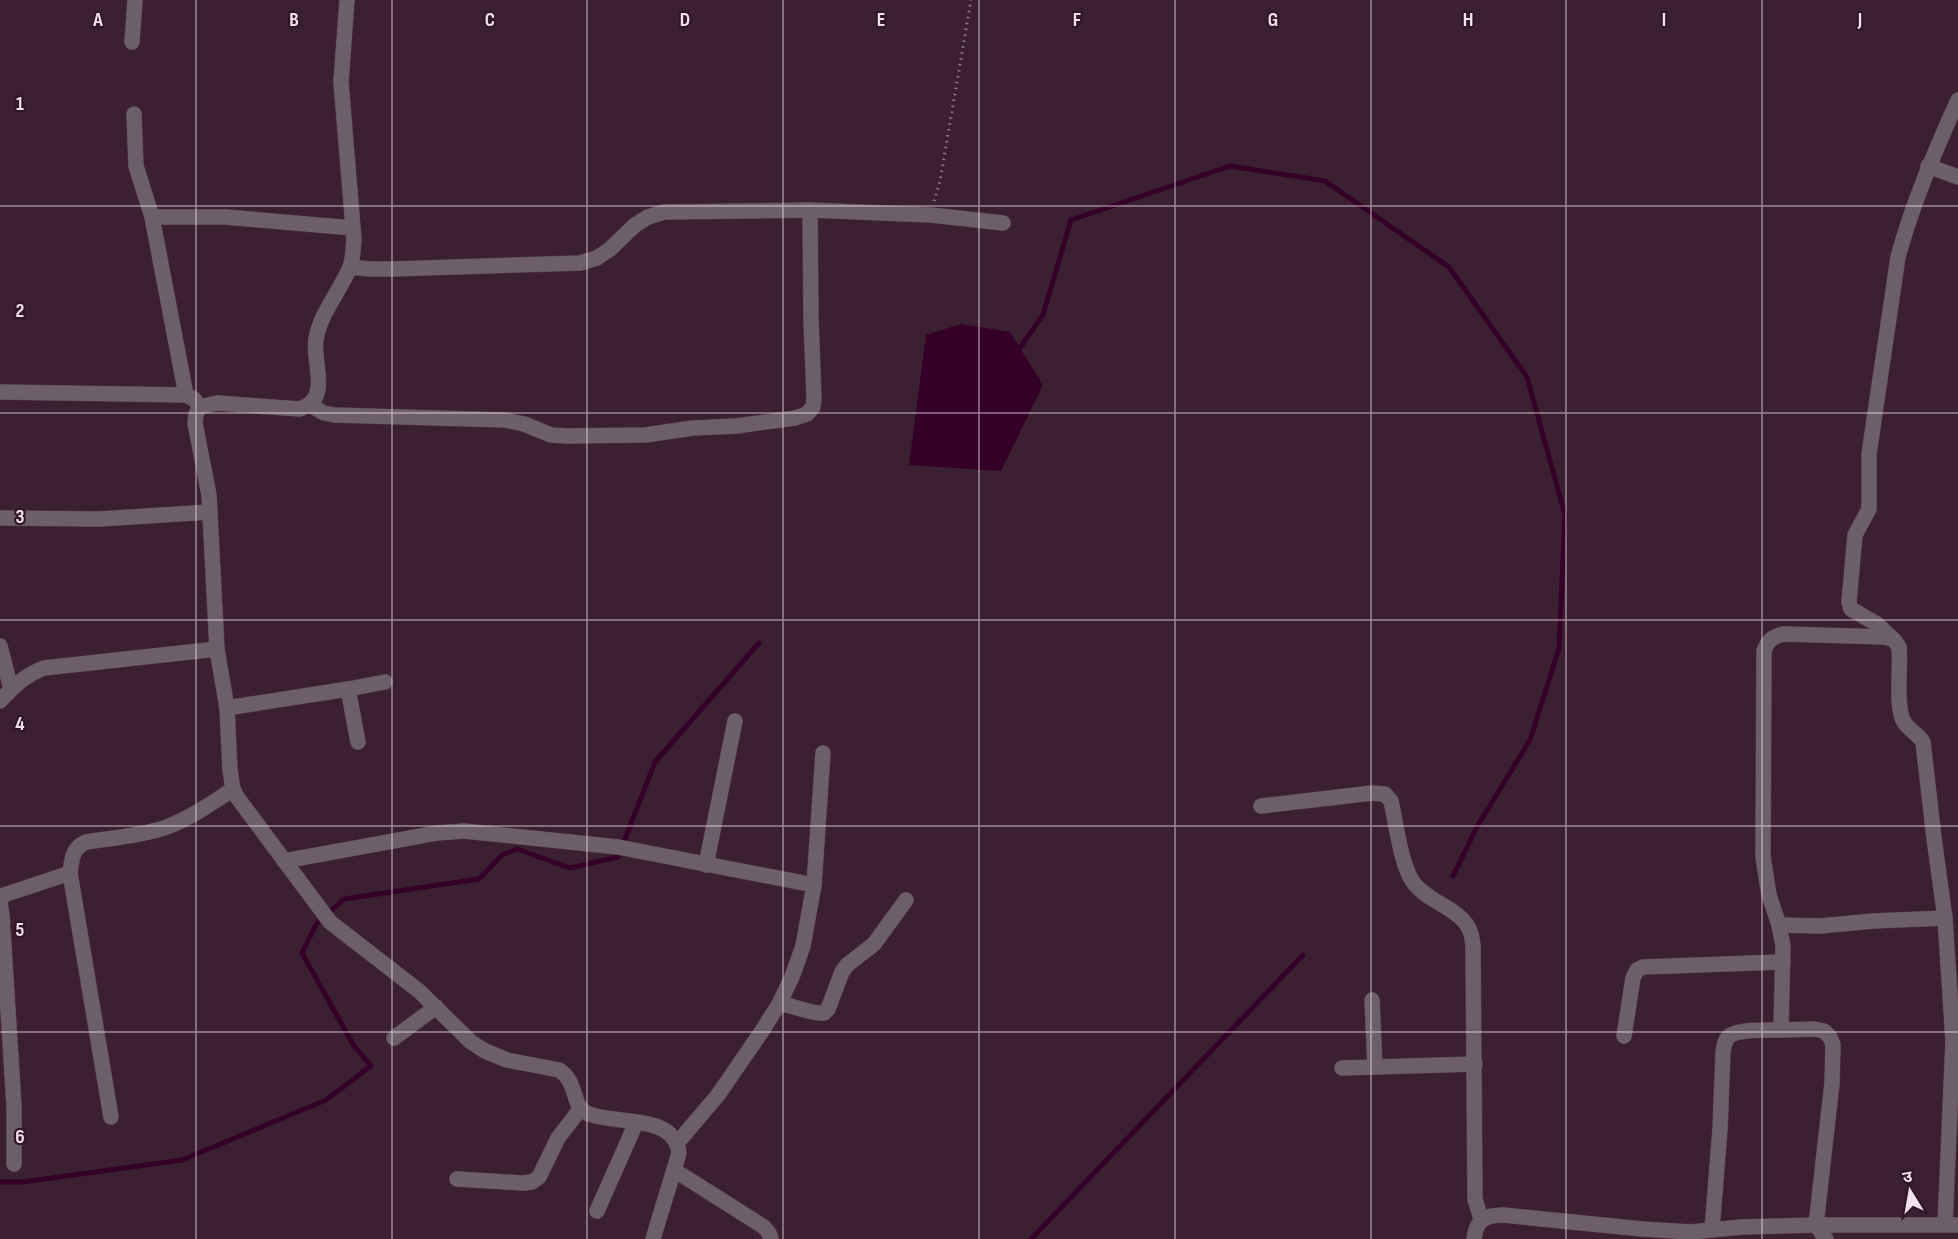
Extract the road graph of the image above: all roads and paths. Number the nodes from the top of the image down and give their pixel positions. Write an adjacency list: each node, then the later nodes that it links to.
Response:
1 (135, 0): 4 (street)
2 (346, 0): 13 (street)
3 (971, 0): 10 (path)
4 (132, 42)
5 (1958, 100): 7 (street)
6 (134, 114): 11 (street)
7 (1928, 166): 8 (street); 21 (street)
8 (1958, 177)
9 (810, 210): 10 (street); 14 (street); 17 (street)
10 (930, 215): 12 (street)
11 (152, 217): 13 (street); 16 (street)
12 (1003, 224)
13 (353, 228): 14 (street)
14 (350, 267): 17 (street)
15 (0, 392): 16 (street)
16 (186, 395): 18 (street)
17 (310, 405): 18 (street)
18 (200, 407): 19 (street)
19 (210, 512): 20 (street); 23 (street)
20 (0, 518)
21 (1894, 640): 39 (street); 40 (street)
22 (0, 646): 25 (street)
23 (218, 650): 25 (street); 28 (street)
24 (385, 682): 26 (street)
25 (11, 689): 27 (street)
26 (348, 689): 28 (street); 30 (street)
27 (0, 701)
28 (227, 708): 32 (street)
29 (735, 721): 35 (street)
30 (358, 742)
31 (823, 753): 37 (street)
32 (233, 789): 34 (street); 36 (street)
33 (1261, 806): 49 (street)
34 (284, 861): 35 (street); 45 (street)
35 (706, 865): 37 (street)
36 (70, 873): 41 (street); 53 (street)
37 (814, 885): 44 (street)
38 (906, 900): 44 (street)
39 (1945, 918): 40 (street); 62 (street)
40 (1779, 925): 42 (street)
41 (1, 931): 56 (street)
42 (1783, 962): 46 (street); 47 (street)
43 (1372, 1000): 50 (street)
44 (779, 1004): 55 (street)
45 (436, 1007): 48 (street); 52 (street)
46 (1781, 1030): 61 (street); 63 (street)
47 (1624, 1036)
48 (394, 1038)
49 (1475, 1064): 50 (street); 60 (street)
50 (1375, 1067): 51 (street)
51 (1342, 1068)
52 (581, 1108): 54 (street); 58 (street)
53 (111, 1117)
54 (636, 1123): 55 (street); 59 (street)
55 (678, 1142): 57 (street)
56 (14, 1164)
57 (674, 1170): 64 (street); 65 (street)
58 (457, 1179)
59 (597, 1211)
60 (1481, 1219): 63 (street); 66 (street)
61 (1816, 1225): 62 (street); 63 (street); 67 (street)
62 (1951, 1225)
63 (1712, 1230)
64 (653, 1239)
65 (771, 1239)
66 (1474, 1239)
67 (1827, 1239)

